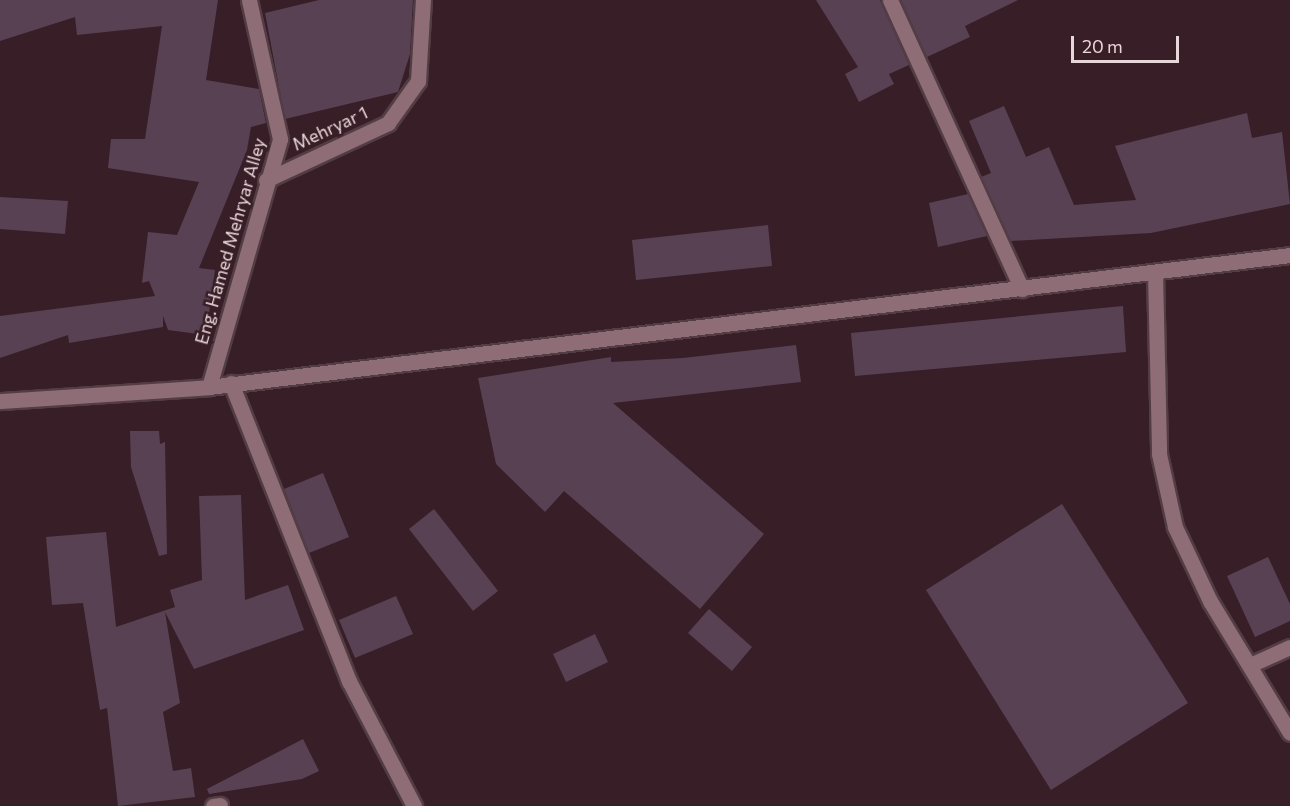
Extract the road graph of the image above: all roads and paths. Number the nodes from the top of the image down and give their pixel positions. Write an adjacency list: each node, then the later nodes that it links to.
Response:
1 (249, 0): 4 (street, Eng. Hamed Mehryar Alley)
2 (423, 0): 4 (street, Mehryar 1)
3 (890, 0): 7 (street)
4 (266, 180): 9 (street, Eng. Hamed Mehryar Alley)
5 (1290, 255): 6 (street)
6 (1155, 272): 7 (street); 12 (street)
7 (1022, 289): 8 (street)
8 (231, 383): 9 (street); 14 (street)
9 (209, 387): 10 (street)
10 (0, 401)
11 (1290, 647): 12 (street)
12 (1250, 665): 13 (street)
13 (1290, 733)
14 (414, 806)

